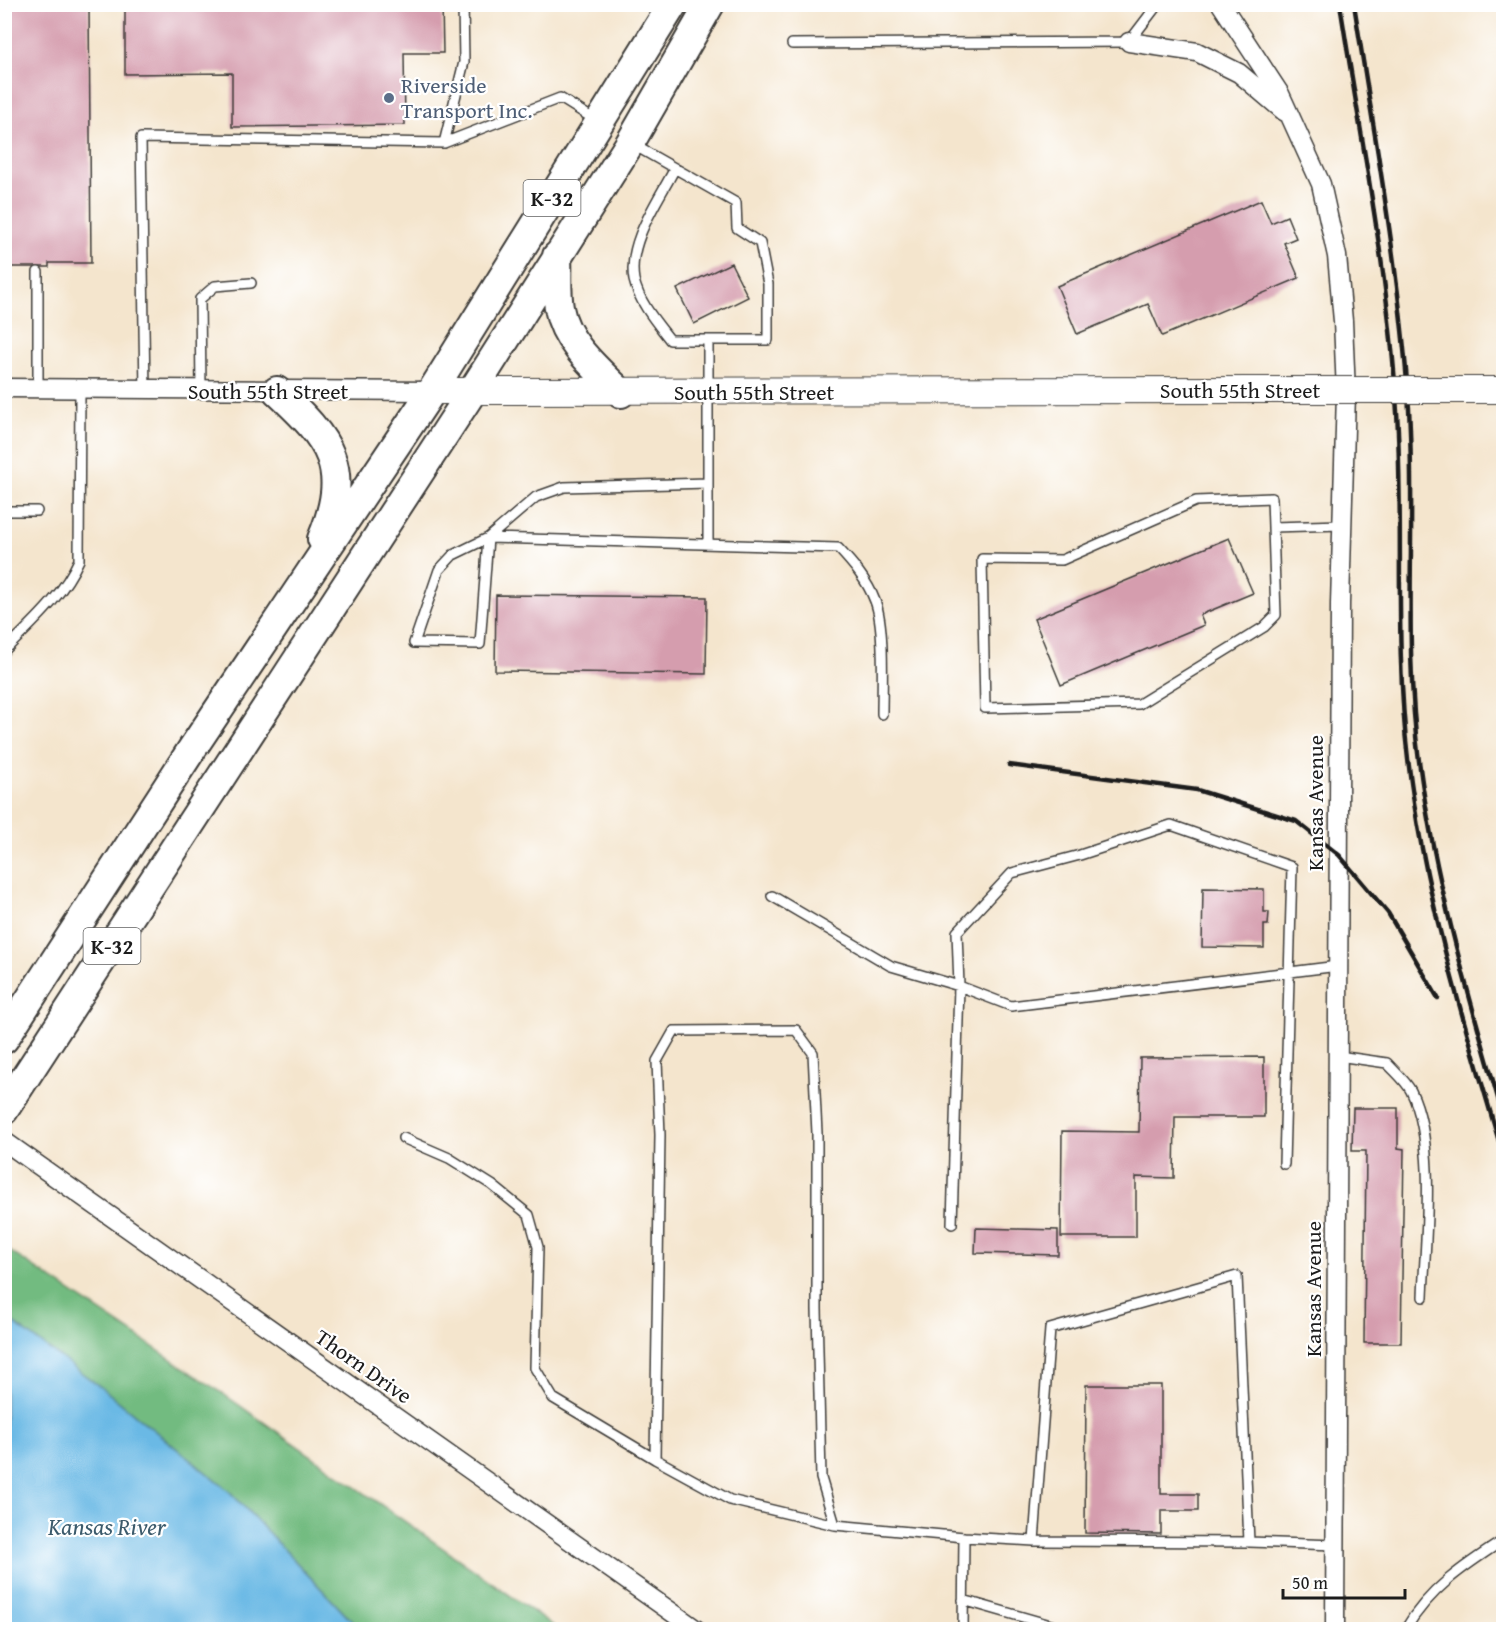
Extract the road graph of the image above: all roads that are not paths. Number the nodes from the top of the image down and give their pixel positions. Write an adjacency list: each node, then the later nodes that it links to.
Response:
1 (463, 4): 10 (lane)
2 (673, 4): 9 (main road, K-32)
3 (711, 4): 11 (main road, K-32)
4 (1158, 4): 6 (lane)
5 (1221, 4): 8 (street, Kansas Avenue)
6 (1129, 42): 7 (lane); 8 (street)
7 (792, 44)
8 (1289, 115): 31 (street, Kansas Avenue)
9 (599, 123): 10 (lane); 24 (main road, K-32)
10 (444, 143): 21 (lane)
11 (630, 143): 12 (lane); 13 (main road, K-32)
12 (675, 168): 16 (lane); 16 (lane)
13 (557, 256): 25 (main road, K-32); 27 (main road)
14 (38, 272): 18 (lane)
15 (251, 282): 22 (lane)
16 (708, 340): 26 (lane)
17 (4, 388): 18 (street, South 55th Street)
18 (38, 389): 19 (street, South 55th Street)
19 (80, 390): 21 (street, South 55th Street); 36 (lane)
20 (1503, 390): 26 (main road, South 55th Street, bridge)
21 (145, 391): 22 (street, South 55th Street)
22 (201, 391): 23 (street, South 55th Street)
23 (277, 391): 24 (street, South 55th Street); 35 (main road)
24 (432, 392): 25 (main road, South 55th Street); 35 (main road, K-32)
25 (472, 392): 27 (main road, South 55th Street); 44 (main road, K-32)
26 (708, 392): 27 (main road, South 55th Street); 28 (lane)
27 (621, 393)
28 (708, 483): 33 (lane); 34 (lane)
29 (4, 511): 30 (lane)
30 (37, 511)
31 (1342, 525): 32 (lane); 39 (street, Kansas Avenue)
32 (1273, 527): 32 (lane)
33 (488, 538): 33 (lane); 34 (lane)
34 (708, 544): 37 (lane)
35 (304, 584): 42 (main road, K-32)
36 (4, 651)
37 (882, 714)
38 (772, 896): 41 (lane)
39 (1338, 966): 40 (lane); 43 (street, Kansas Avenue)
40 (1290, 972): 41 (lane); 41 (lane); 47 (lane)
41 (959, 986): 48 (lane)
42 (4, 1039)
43 (1338, 1056): 49 (lane); 56 (street, Kansas Avenue)
44 (5, 1109)
45 (403, 1138): 50 (lane)
46 (4, 1141): 58 (street, Thorn Drive)
47 (1284, 1164)
48 (952, 1224)
49 (1424, 1297)
50 (654, 1459): 51 (lane); 51 (lane)
51 (835, 1525): 52 (lane)
52 (964, 1537): 54 (lane); 57 (lane)
53 (1503, 1540): 62 (lane)
54 (1034, 1541): 55 (lane); 55 (lane)
55 (1249, 1542): 56 (lane)
56 (1336, 1545): 61 (street, Kansas Avenue)
57 (963, 1600): 59 (lane); 60 (lane)
58 (697, 1629)
59 (963, 1629)
60 (1068, 1629)
61 (1335, 1629)
62 (1405, 1629)

